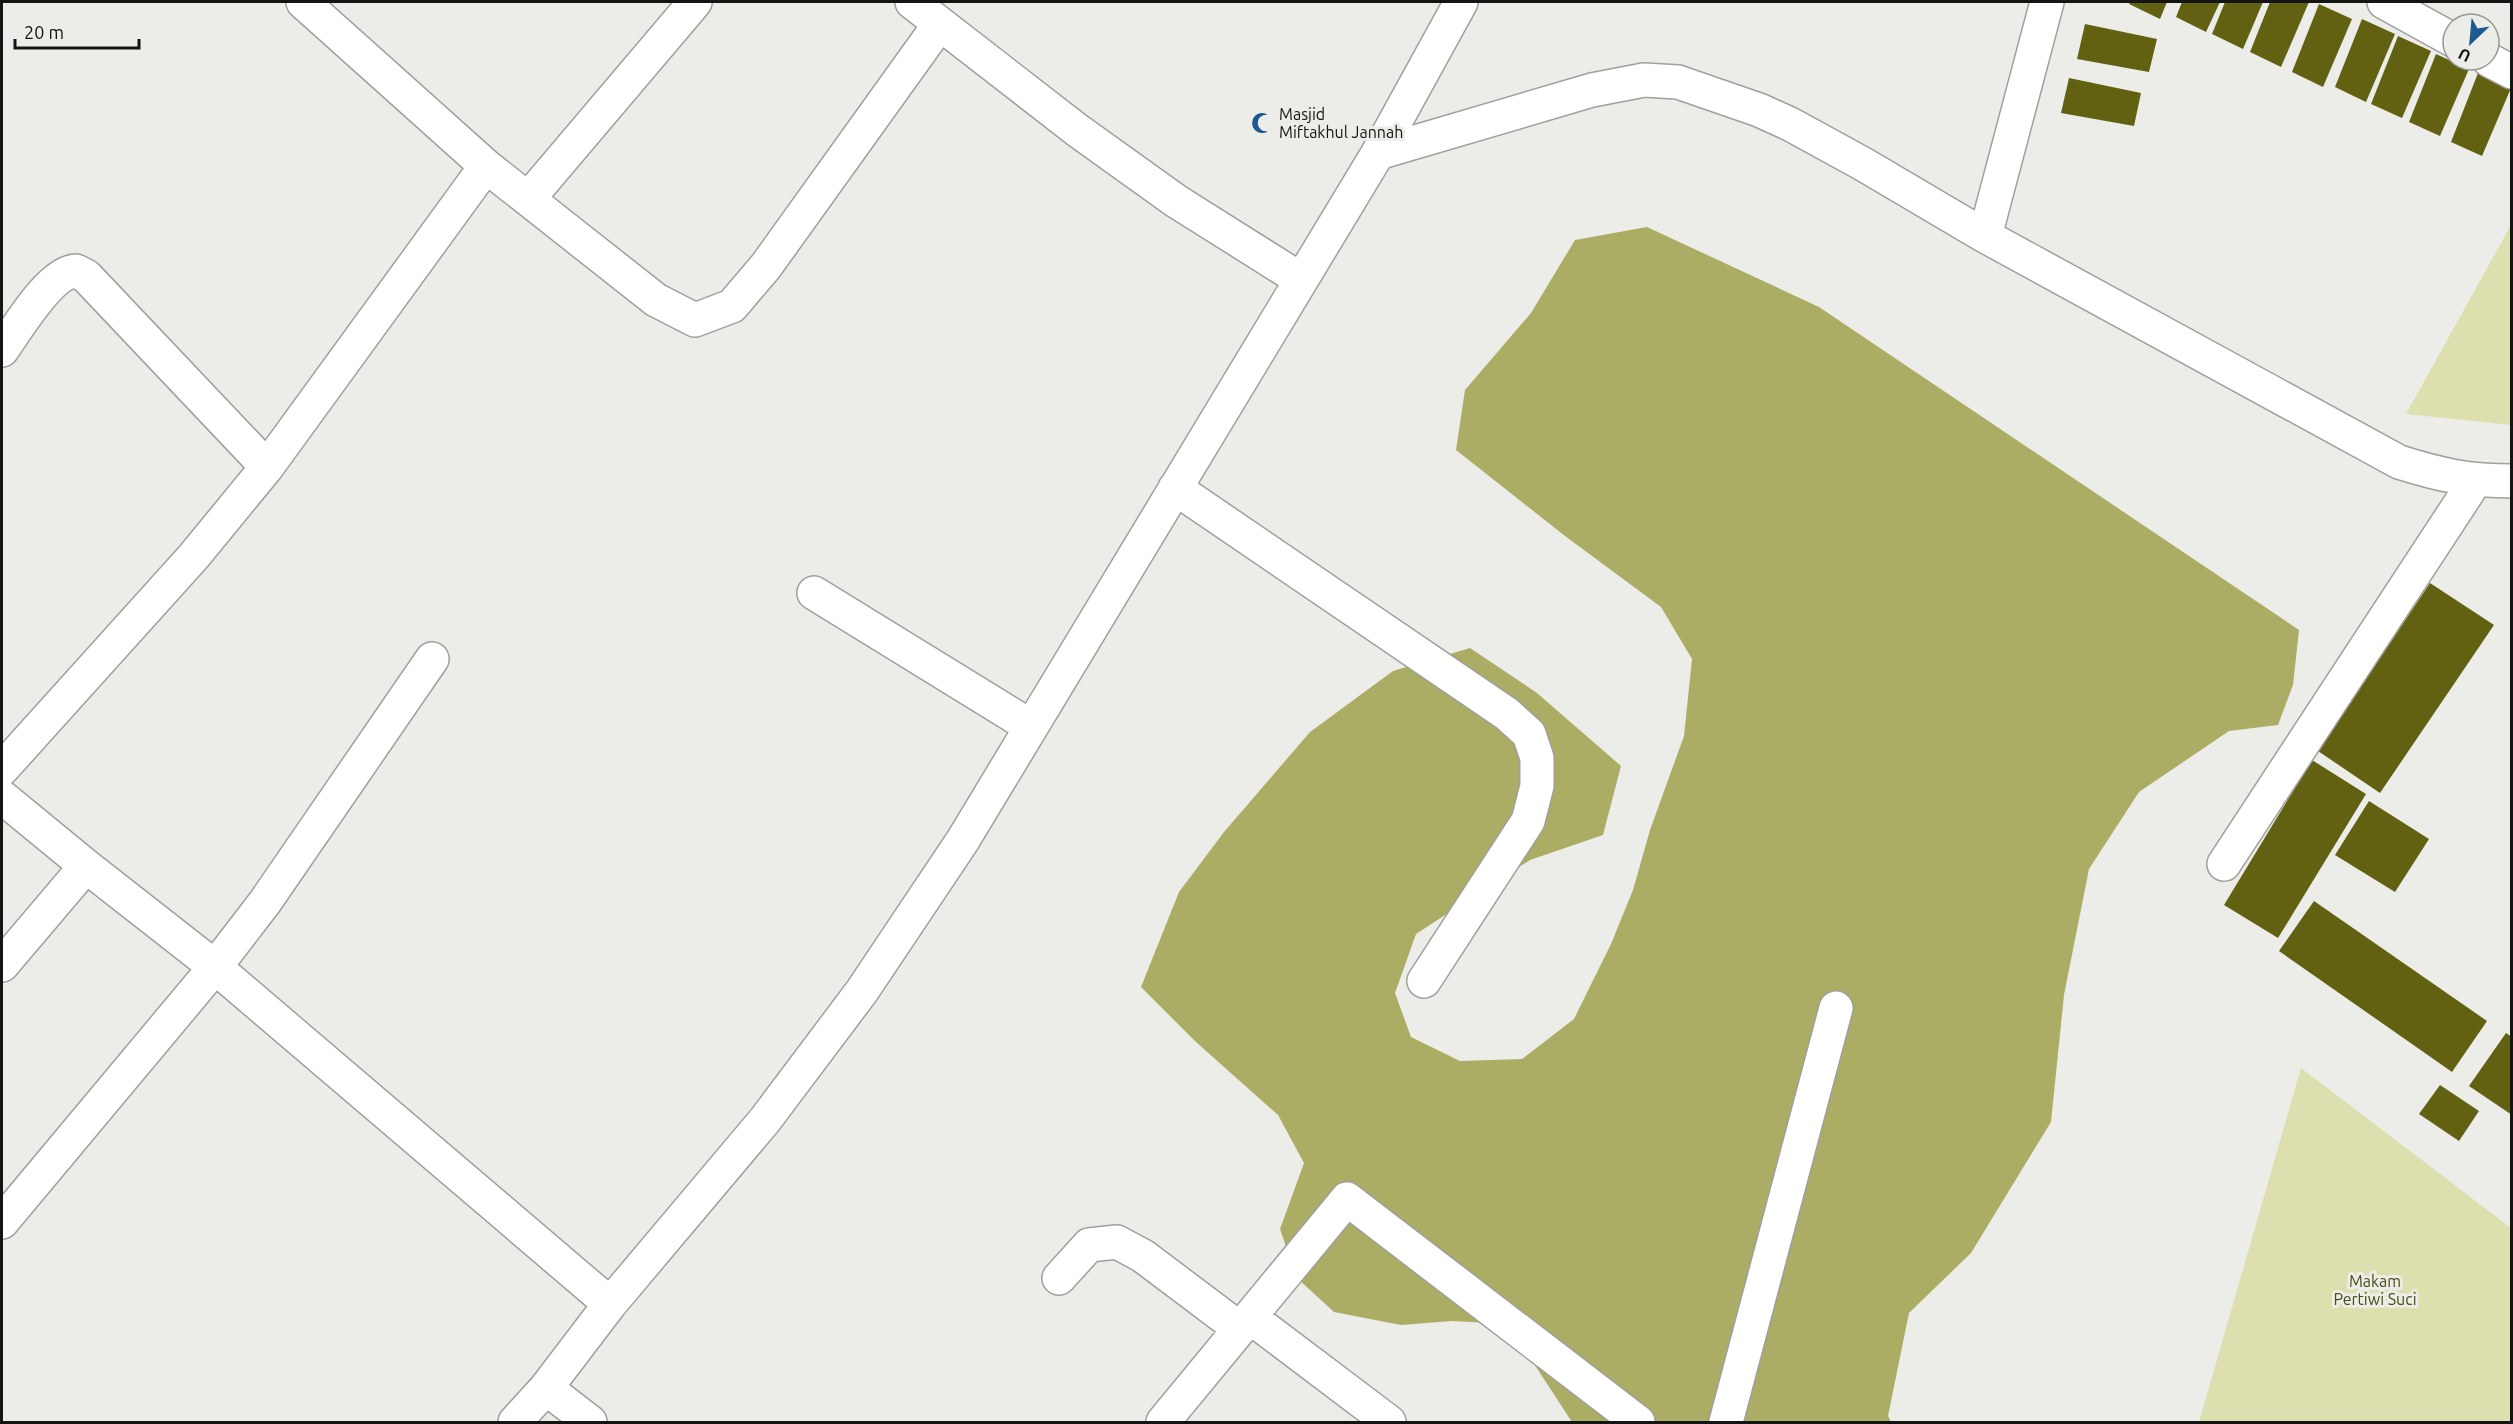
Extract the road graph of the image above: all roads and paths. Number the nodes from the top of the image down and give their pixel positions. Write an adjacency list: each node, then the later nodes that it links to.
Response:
1 (303, 2): 10 (street)
2 (695, 2): 11 (street)
3 (912, 2): 7 (street)
4 (1461, 2): 9 (street)
5 (2048, 2): 12 (street)
6 (2384, 2): 8 (street)
7 (939, 25): 11 (street); 13 (street)
8 (2441, 33)
9 (1378, 153): 12 (street); 13 (street)
10 (486, 166): 11 (street); 15 (street)
11 (528, 199)
12 (1985, 236): 16 (street)
13 (1300, 279): 18 (street)
14 (2, 350): 15 (street)
15 (267, 466): 22 (street)
16 (2475, 481): 17 (street); 24 (street)
17 (2511, 481)
18 (1175, 488): 21 (street); 28 (street)
19 (814, 592): 21 (street)
20 (432, 659): 27 (street)
21 (1030, 726): 32 (street)
22 (2, 769)
23 (2, 796): 25 (street)
24 (2224, 864)
25 (86, 867): 26 (street); 27 (street)
26 (2, 965)
27 (215, 967): 30 (street); 32 (street)
28 (1424, 981)
29 (1836, 1008): 40 (street)
30 (2, 1222)
31 (1059, 1278): 33 (street)
32 (610, 1304): 34 (street)
33 (1245, 1323): 37 (street); 38 (street); 39 (street)
34 (546, 1388): 35 (street); 36 (street)
35 (515, 1422)
36 (590, 1422)
37 (1163, 1422)
38 (1389, 1422)
39 (1638, 1422)
40 (1726, 1422)

